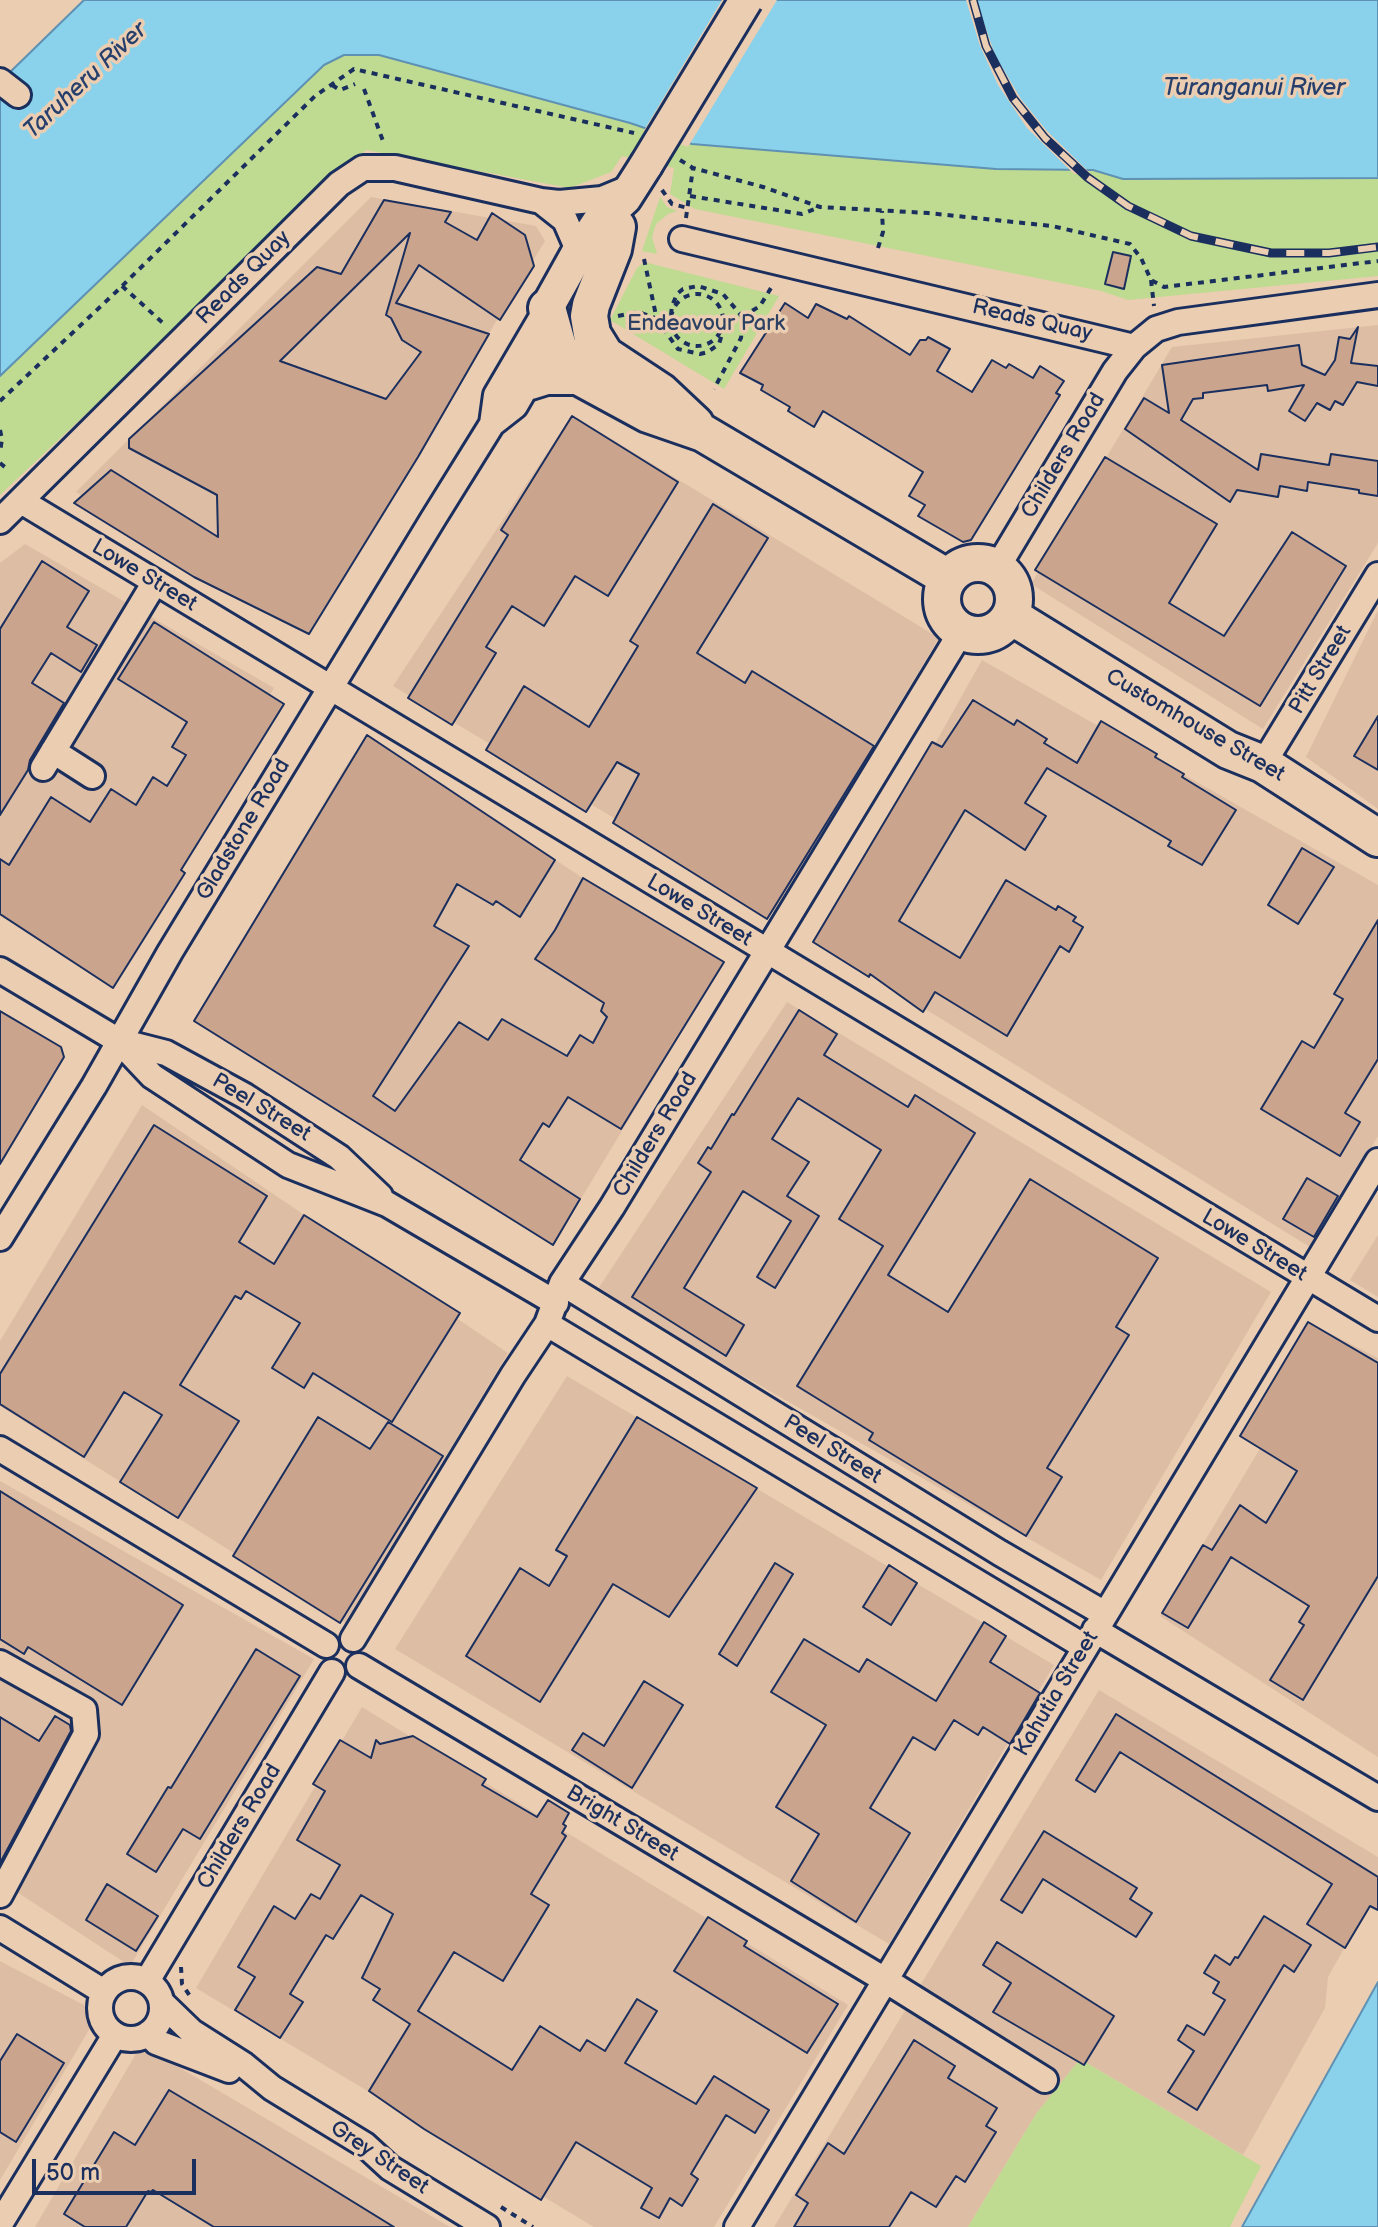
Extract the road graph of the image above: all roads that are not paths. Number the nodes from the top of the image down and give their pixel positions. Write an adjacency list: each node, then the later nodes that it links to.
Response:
1 (746, 0): 2 (main road, bridge)
2 (637, 193): 3 (street, Reads Quay); 5 (main road, Gladstone Road); 7 (main road, Gladstone Road); 12 (highway)
3 (541, 201): 5 (street); 13 (street, Reads Quay)
4 (682, 239): 8 (street, Reads Quay)
5 (576, 256): 7 (main road, Gladstone Road)
6 (1378, 295): 8 (street)
7 (551, 322): 9 (highway); 10 (street, Gladstone Road); 11 (street, Gladstone Road)
8 (1134, 347): 15 (street, Childers Road)
9 (578, 376): 10 (highway); 12 (highway)
10 (530, 381): 11 (street, Gladstone Road)
11 (492, 424): 21 (street, Gladstone Road)
12 (703, 433): 17 (highway)
13 (21, 501): 14 (street, Reads Quay); 18 (street, Lowe Street)
14 (0, 521)
15 (997, 568): 17 (highway); 19 (highway)
16 (1378, 575): 22 (street, Pitt Street)
17 (948, 578): 20 (highway)
18 (155, 582): 21 (street, Lowe Street); 23 (street)
19 (1011, 616): 20 (highway); 22 (highway, Customhouse Street)
20 (961, 632): 25 (street, Childers Road)
21 (331, 689): 25 (street, Lowe Street); 27 (street, Gladstone Road)
22 (1263, 764): 24 (highway, Customhouse Street)
23 (92, 776)
24 (1378, 838)
25 (767, 952): 31 (street, Lowe Street); 32 (street, Childers Road)
26 (0, 970): 27 (street, Peel Street)
27 (119, 1041): 29 (street, Peel Street); 29 (street, Peel Street); 30 (street, Gladstone Road)
28 (1378, 1161): 31 (street, Kahutia Street)
29 (387, 1204): 32 (street, Peel Street)
30 (0, 1238)
31 (1307, 1278): 33 (street, Lowe Street); 35 (street, Kahutia Street)
32 (555, 1303): 35 (street, Peel Street); 35 (street, Peel Street); 36 (street, Childers Road)
33 (1378, 1319)
34 (0, 1449): 37 (street)
35 (1095, 1630): 41 (street, Peel Street); 44 (street, Kahutia Street)
36 (353, 1639): 37 (street); 39 (street)
37 (326, 1645): 40 (street)
38 (0, 1663): 42 (street)
39 (359, 1666): 40 (street); 44 (street, Bright Street)
40 (332, 1672): 45 (street, Childers Road)
41 (1378, 1798)
42 (0, 1895)
43 (0, 1928): 46 (street)
44 (885, 1980): 50 (street, Bright Street); 54 (street, Kahutia Street)
45 (147, 1981): 46 (street); 47 (street)
46 (104, 1992): 49 (street)
47 (162, 2003): 48 (street); 51 (street, Grey Street)
48 (149, 2033): 49 (street); 51 (street, Grey Street)
49 (115, 2035): 52 (street)
50 (1045, 2080)
51 (272, 2088): 53 (street, Grey Street)
52 (0, 2224)
53 (487, 2227)
54 (737, 2227)

